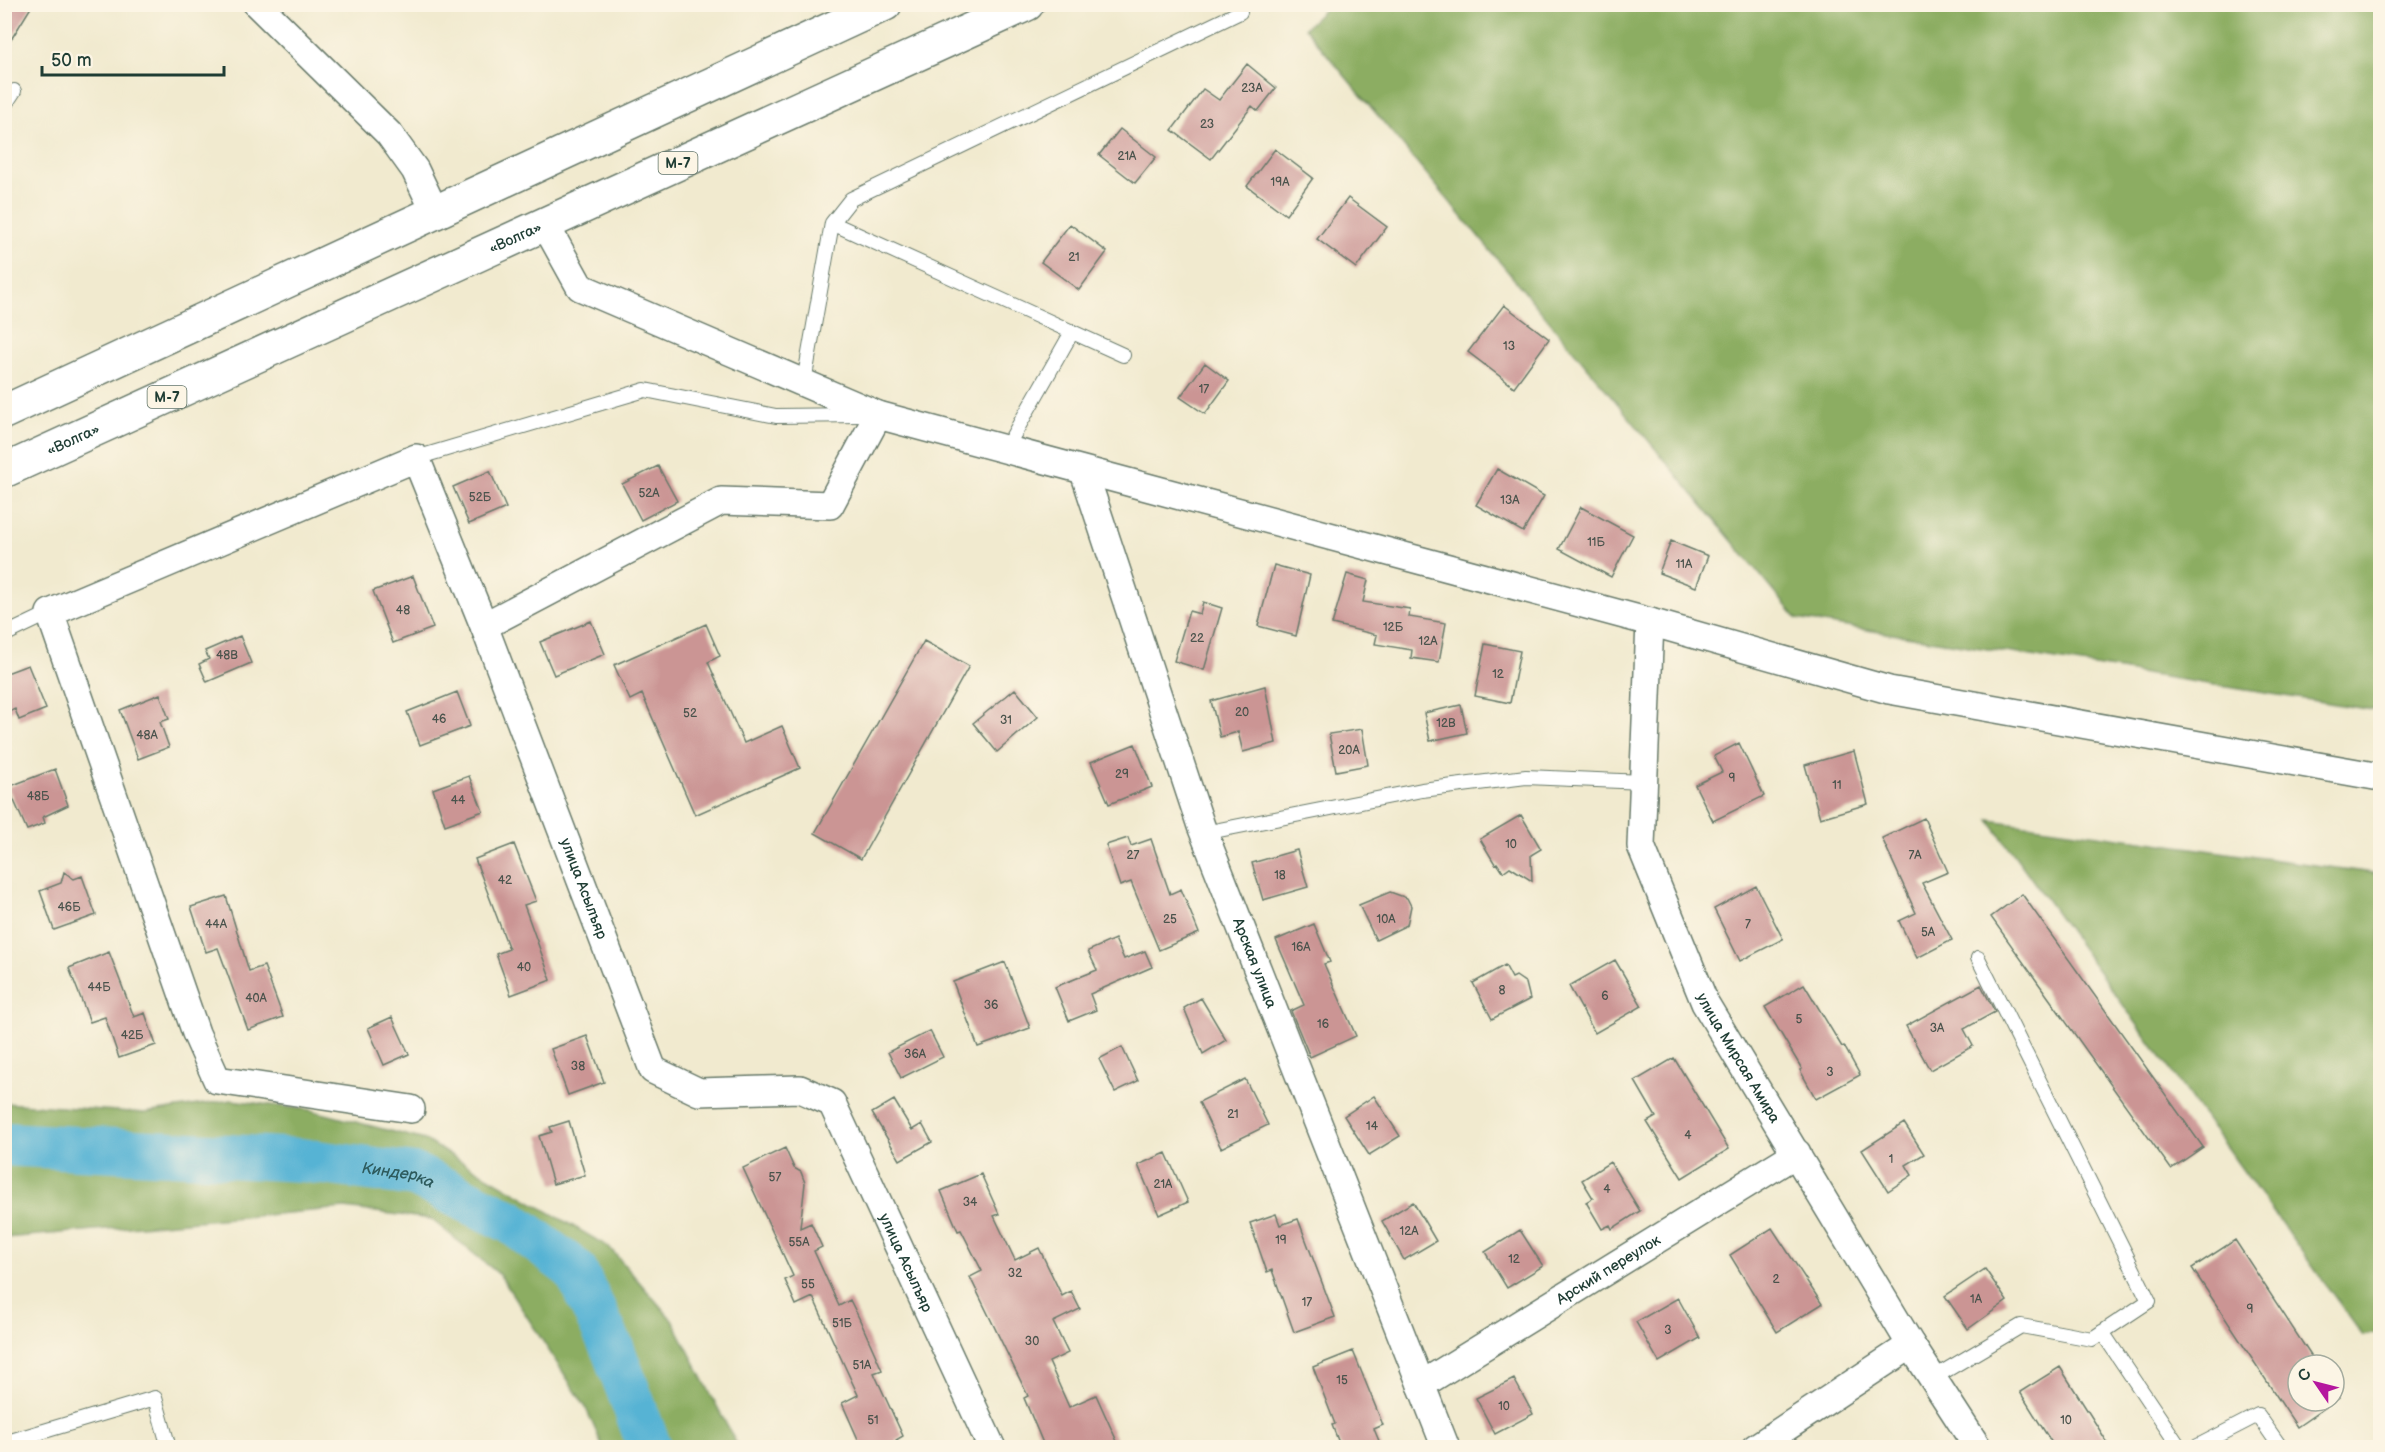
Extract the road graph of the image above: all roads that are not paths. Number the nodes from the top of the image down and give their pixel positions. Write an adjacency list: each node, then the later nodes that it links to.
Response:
1 (257, 4): 7 (street)
2 (885, 4): 7 (highway)
3 (1027, 4): 9 (highway, «Волга» / М-7)
4 (1240, 12): 8 (lane)
5 (14, 91): 6 (lane)
6 (4, 106)
7 (435, 212): 13 (highway)
8 (832, 223): 10 (lane); 12 (lane)
9 (545, 224): 12 (street); 17 (highway, «Волга» / М-7)
10 (1072, 332): 11 (lane); 15 (lane)
11 (1123, 356)
12 (804, 382): 14 (street)
13 (4, 412)
14 (878, 415): 15 (street); 16 (lane); 21 (street)
15 (1005, 450): 18 (street)
16 (416, 458): 19 (street); 21 (street, улица Асылъяр)
17 (4, 471)
18 (1084, 472): 20 (street); 25 (street, Арская улица)
19 (50, 613): 22 (lane); 27 (street)
20 (1650, 622): 23 (street); 24 (street, улица Мирсая Амира)
21 (484, 626): 35 (street, улица Асылъяр)
22 (4, 635)
23 (2380, 777)
24 (1644, 782): 25 (lane); 28 (street, улица Мирсая Амира)
25 (1204, 833): 32 (street, Арская улица)
26 (1978, 958): 29 (lane)
27 (411, 1109)
28 (1797, 1153): 30 (street, улица Мирсая Амира); 32 (street, Арский переулок)
29 (2102, 1332): 31 (lane); 39 (lane)
30 (1911, 1345): 31 (street, улица Мирсая Амира); 37 (street)
31 (1933, 1378): 38 (street, улица Мирсая Амира)
32 (1421, 1385): 36 (street, Арская улица)
33 (4, 1443): 34 (lane)
34 (169, 1448)
35 (992, 1448)
36 (1446, 1448)
37 (1755, 1448)
38 (1978, 1448)
39 (2180, 1448)
40 (2194, 1448): 41 (lane)
41 (2281, 1448)

